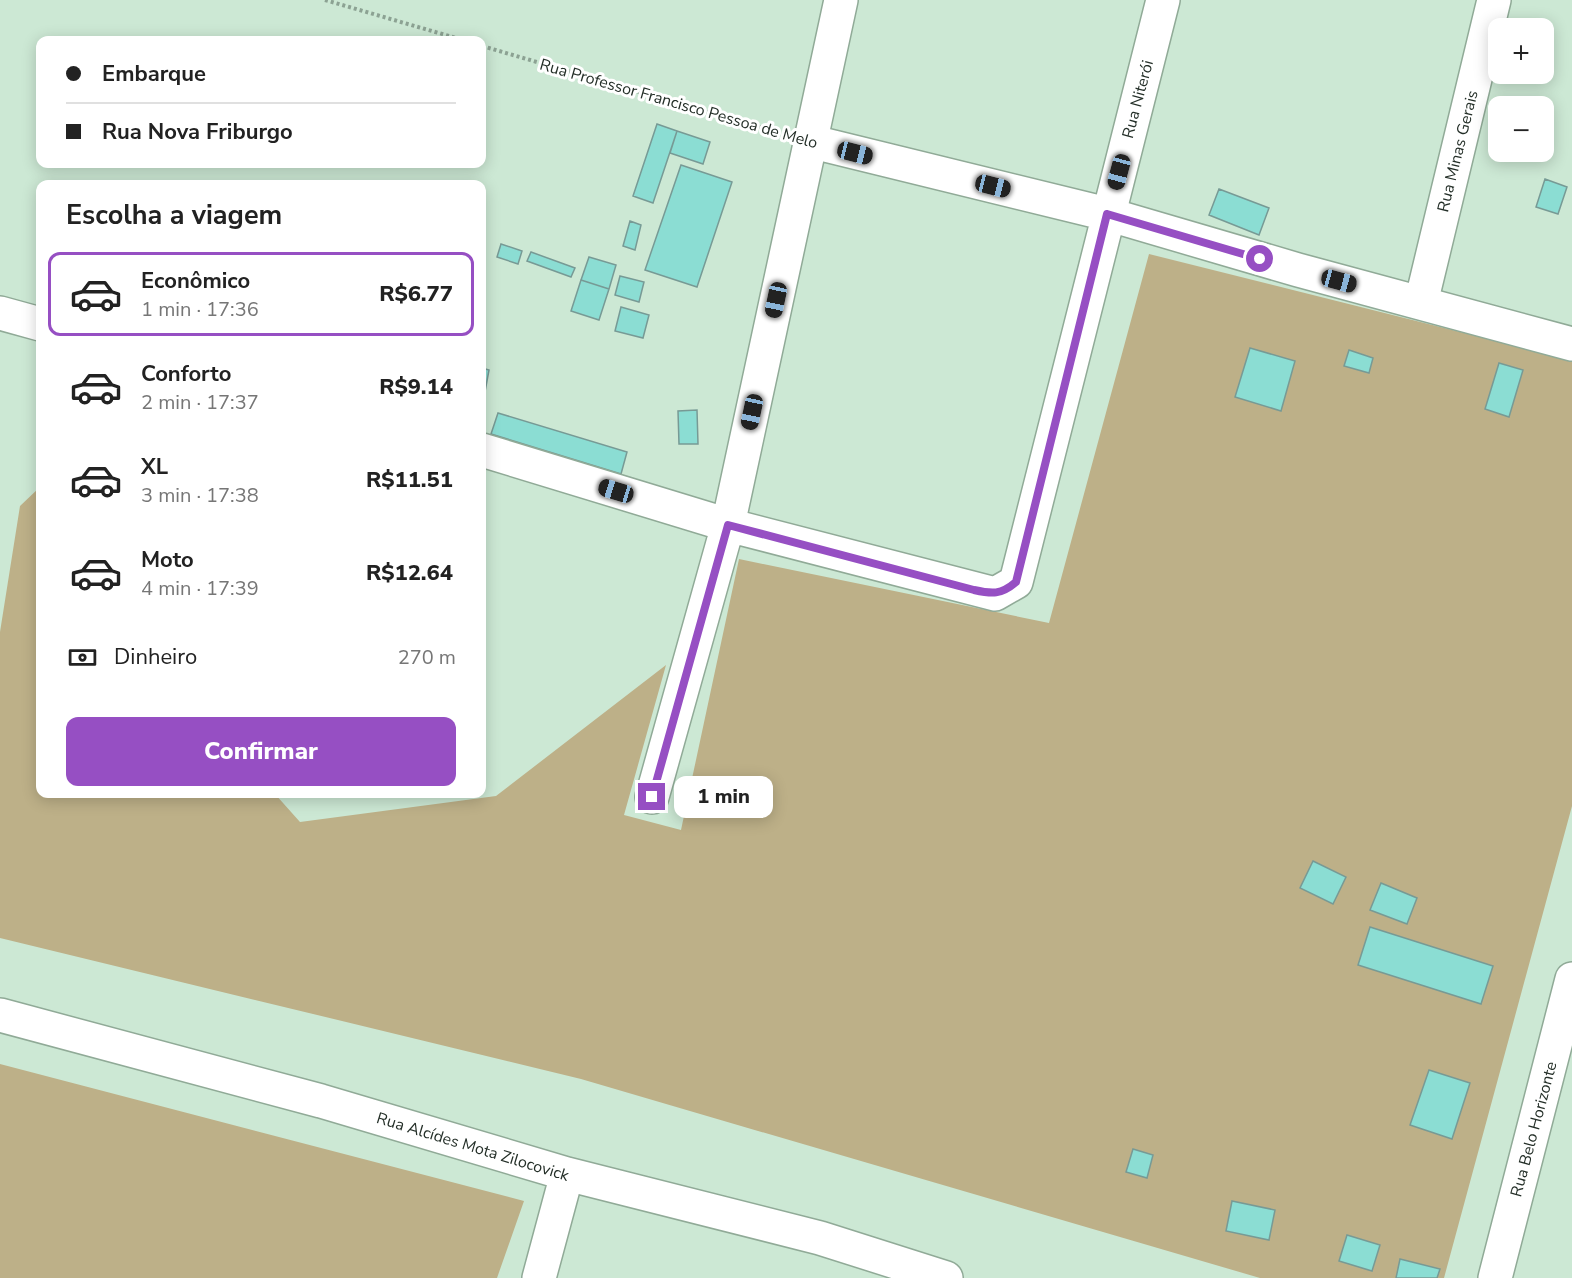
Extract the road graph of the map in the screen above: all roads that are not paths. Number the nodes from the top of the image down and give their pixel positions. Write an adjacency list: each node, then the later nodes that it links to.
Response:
1 (841, 0): 4 (street)
2 (1163, 0): 5 (street, Rua Niterói)
3 (1494, 0): 6 (street, Rua Minas Gerais)
4 (809, 141): 5 (street, Rua Professor Francisco Pessoa de Melo); 11 (street)
5 (1107, 214): 6 (street, Rua Professor Francisco Pessoa de Melo); 11 (street, Rua Niterói)
6 (1421, 303): 9 (street, Rua Professor Francisco Pessoa de Melo)
7 (0, 313): 8 (street)
8 (36, 323)
9 (1572, 344)
10 (486, 451): 11 (street)
11 (728, 525): 12 (street)
12 (652, 797)
13 (1572, 979): 18 (street, Rua Belo Horizonte)
14 (0, 1015): 15 (street, Rua Alcídes Mota Zilocovick)
15 (567, 1174): 16 (street); 17 (street, Rua Alcídes Mota Zilocovick)
16 (539, 1278)
17 (946, 1278)
18 (1495, 1278)

